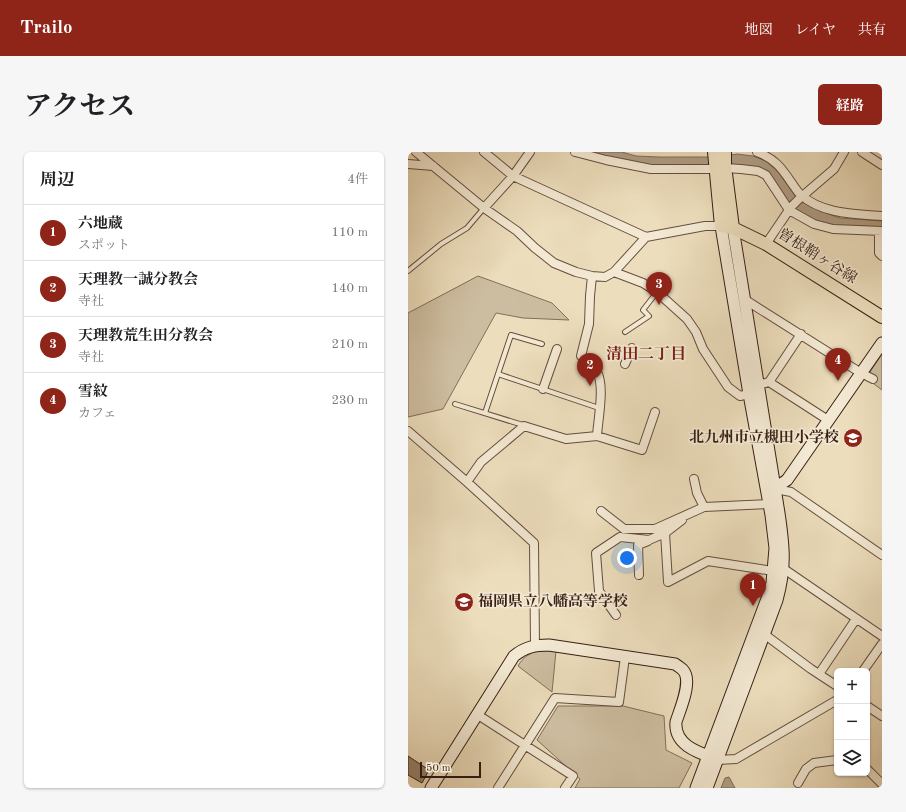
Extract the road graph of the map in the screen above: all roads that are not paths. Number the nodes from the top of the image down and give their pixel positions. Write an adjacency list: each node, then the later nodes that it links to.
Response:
1 (416, 152): 11 (street)
2 (484, 152): 14 (street)
3 (530, 152): 14 (street)
4 (575, 152): 13 (street)
5 (714, 152): 13 (main road)
6 (725, 152): 13 (main road)
7 (758, 152): 15 (street)
8 (844, 152): 15 (street)
9 (862, 152): 12 (street)
10 (408, 164): 11 (street)
11 (434, 166): 16 (street)
12 (882, 166)
13 (720, 167): 17 (street); 19 (main road)
14 (513, 176): 16 (street); 21 (street)
15 (800, 197): 17 (street); 18 (street)
16 (484, 208): 25 (lane); 27 (street)
17 (790, 208): 20 (street); 22 (street)
18 (882, 216)
19 (727, 227): 21 (street); 22 (main road, 曽根鞘ヶ谷線); 29 (street); 43 (street)
20 (881, 231): 23 (street)
21 (646, 237): 26 (street)
22 (766, 244): 30 (main road, 曽根鞘ヶ谷線)
23 (882, 256)
24 (408, 264): 25 (lane)
25 (410, 269)
26 (614, 272): 27 (street); 28 (street)
27 (592, 276): 45 (street)
28 (657, 292): 31 (lane); 43 (street)
29 (744, 299): 32 (street); 41 (street)
30 (882, 317)
31 (625, 332)
32 (801, 334): 39 (street); 40 (street)
33 (882, 343): 39 (street)
34 (542, 344): 38 (lane)
35 (632, 348): 37 (street)
36 (557, 349): 42 (street)
37 (625, 364)
38 (498, 374): 42 (lane); 47 (lane)
39 (867, 376): 48 (street)
40 (769, 382): 41 (street); 48 (street)
41 (758, 385): 54 (street)
42 (543, 389): 45 (lane)
43 (748, 394): 54 (street)
44 (455, 404): 47 (lane)
45 (599, 408): 51 (street)
46 (655, 412): 51 (street)
47 (485, 413): 49 (lane)
48 (828, 420): 54 (street)
49 (524, 426): 51 (street); 53 (street)
50 (408, 431): 53 (street)
51 (597, 436)
52 (694, 480): 55 (street)
53 (467, 482): 68 (street)
54 (770, 496): 55 (street); 60 (street); 61 (street); 61 (street)
55 (704, 507): 57 (street)
56 (601, 511): 57 (street)
57 (692, 513): 58 (street)
58 (665, 533): 59 (street); 61 (street)
59 (649, 540): 62 (street); 63 (street)
60 (882, 555)
61 (776, 569): 64 (street); 65 (street); 78 (street)
62 (639, 575)
63 (616, 615)
64 (856, 618): 66 (street); 71 (street)
65 (764, 634): 71 (street); 78 (street)
66 (882, 636)
67 (882, 644): 70 (street)
68 (535, 646): 69 (street); 75 (street)
69 (625, 657): 77 (street); 78 (street)
70 (865, 668)
71 (819, 674): 72 (street)
72 (834, 684)
73 (834, 702): 78 (street)
74 (870, 708): 76 (street)
75 (478, 715): 77 (street); 83 (street)
76 (882, 716)
77 (525, 745): 84 (street); 85 (street)
78 (713, 758): 86 (street); 87 (street)
79 (834, 760): 82 (street)
80 (870, 772): 81 (street)
81 (882, 784)
82 (799, 786)
83 (431, 788)
84 (498, 788)
85 (565, 788)
86 (696, 788)
87 (707, 788)

